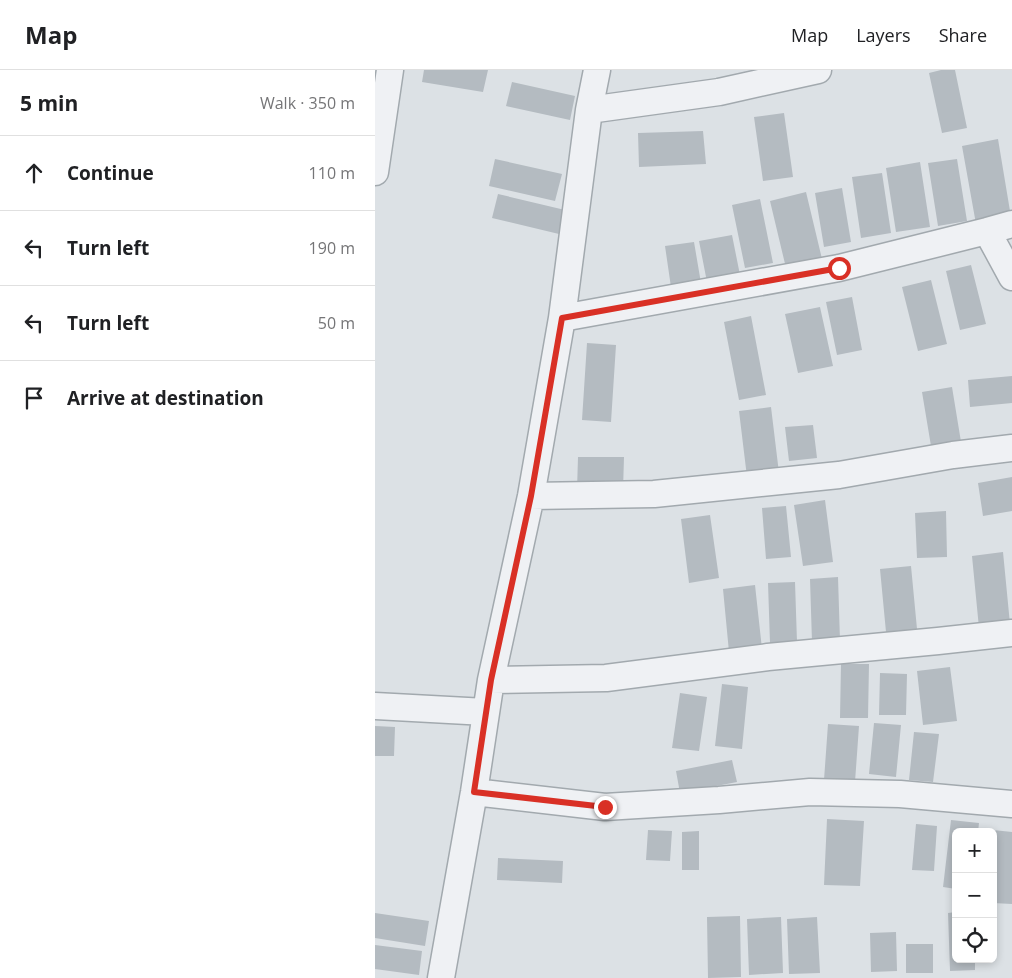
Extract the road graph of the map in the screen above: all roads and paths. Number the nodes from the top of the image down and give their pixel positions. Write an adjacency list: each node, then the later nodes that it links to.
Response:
1 (390, 70): 5 (street)
2 (817, 70): 4 (street)
3 (593, 71): 4 (street)
4 (589, 110): 9 (street)
5 (375, 172)
6 (1012, 224): 7 (street)
7 (987, 231): 8 (street); 9 (street)
8 (1012, 276)
9 (562, 318): 11 (street)
10 (1012, 448): 11 (street)
11 (531, 496): 13 (street)
12 (1012, 633): 13 (street)
13 (491, 680): 15 (street)
14 (375, 706): 15 (street)
15 (486, 712): 16 (street)
16 (474, 792): 17 (street); 18 (street)
17 (1012, 804)
18 (441, 978)

